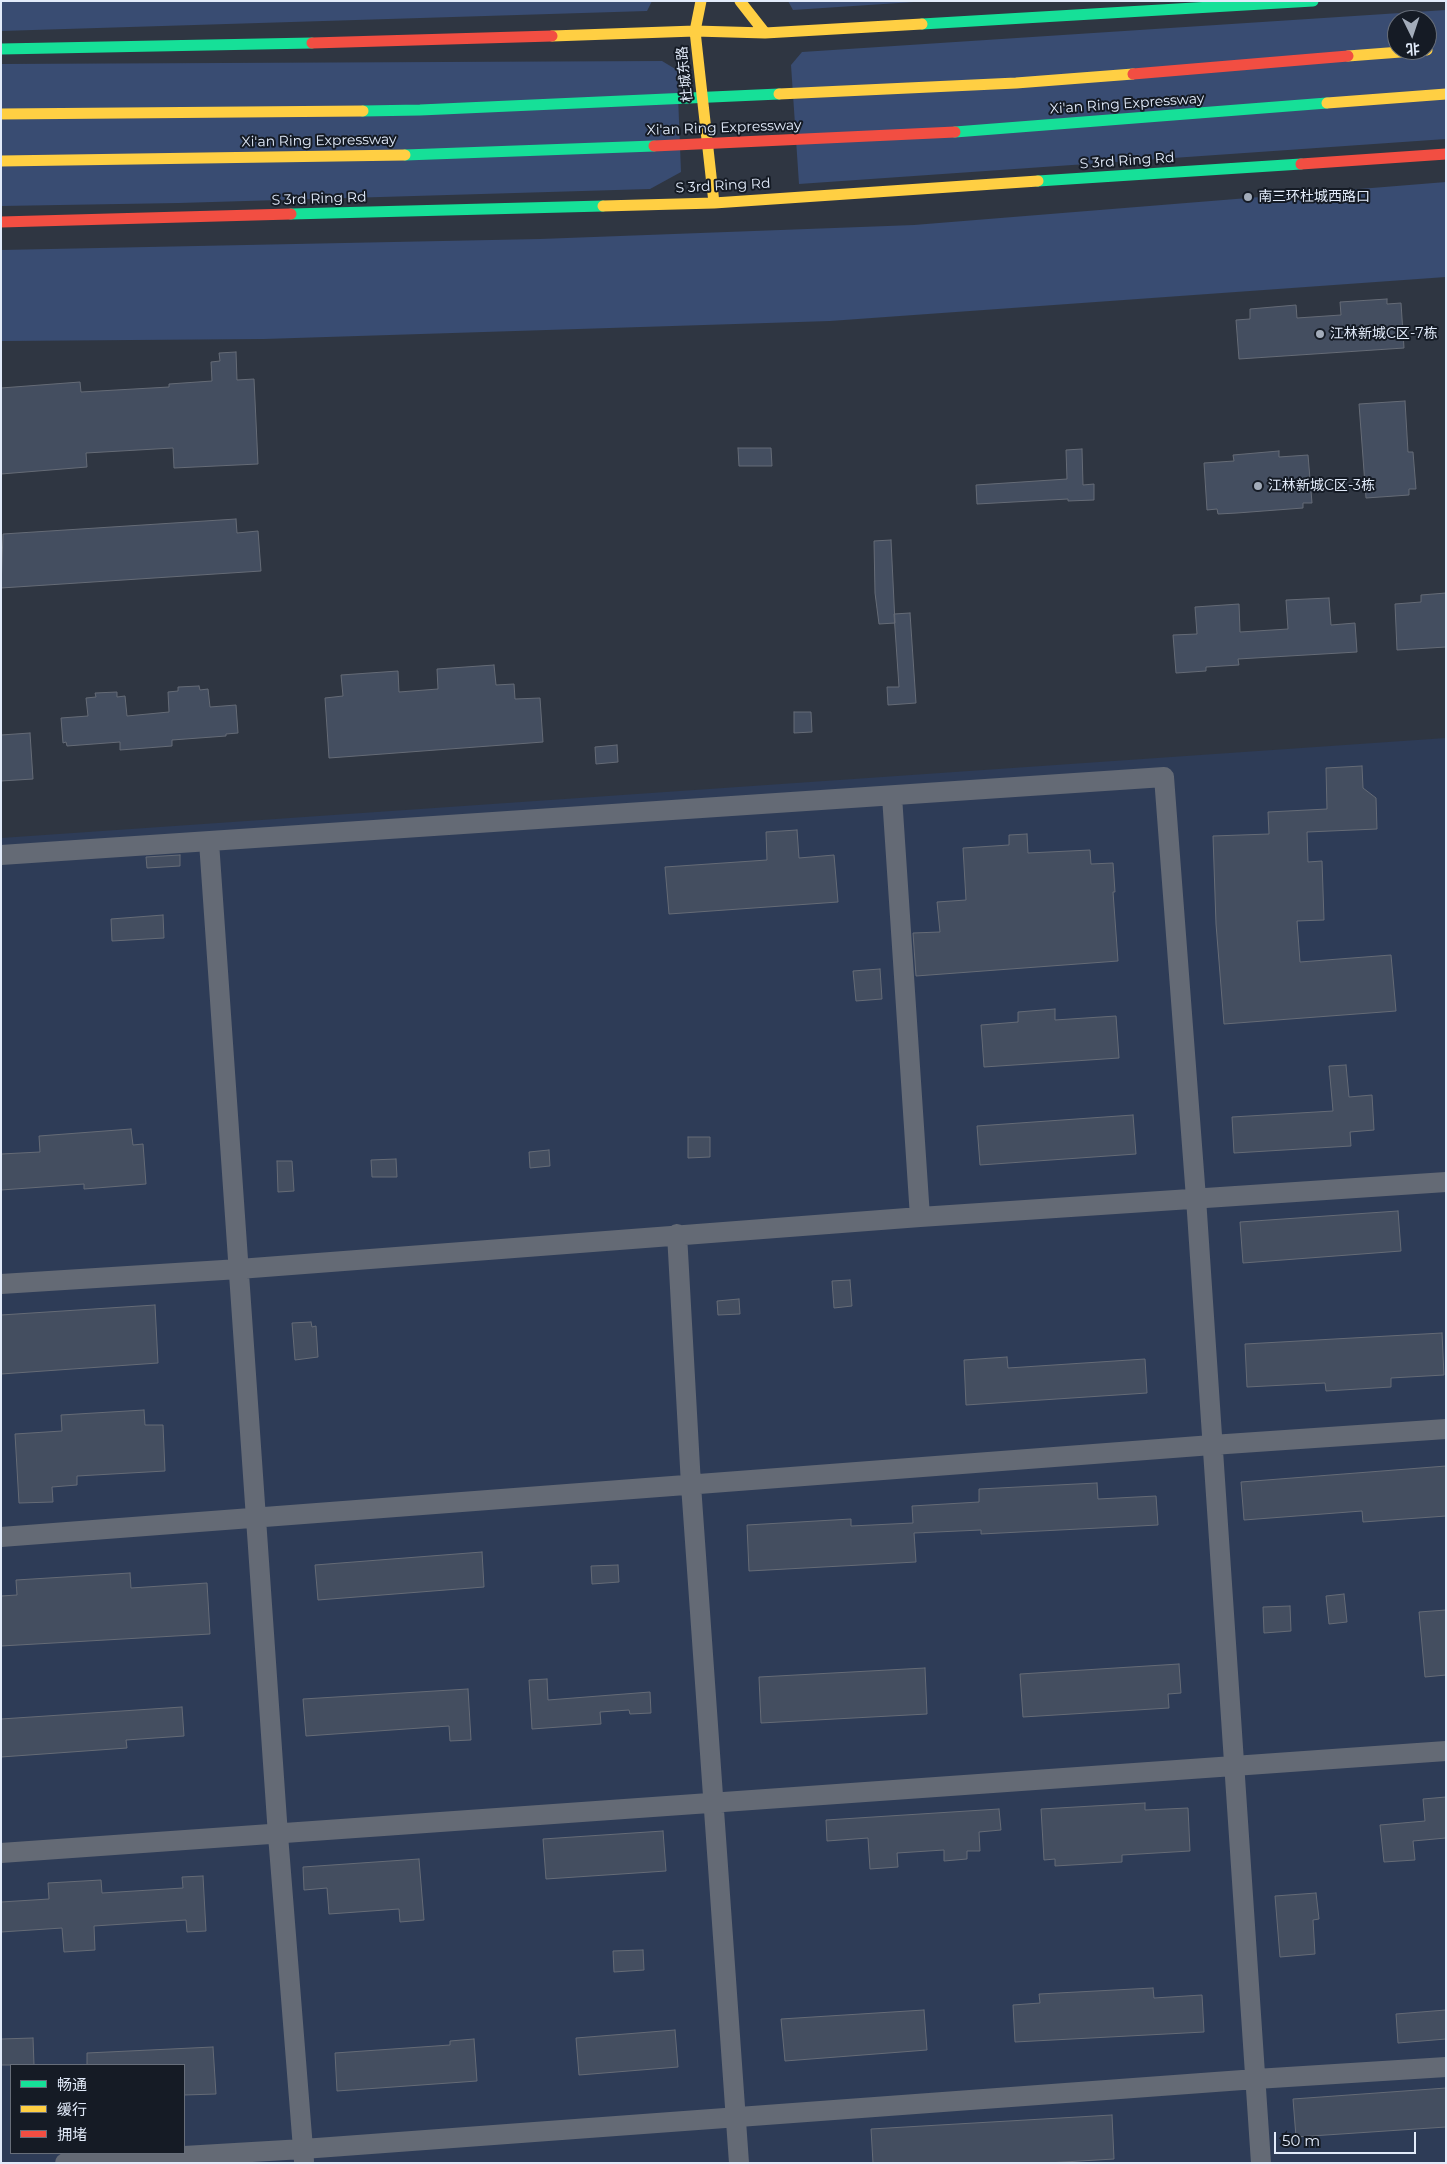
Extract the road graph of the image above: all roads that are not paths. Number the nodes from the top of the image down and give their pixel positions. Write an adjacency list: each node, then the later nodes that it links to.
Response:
1 (701, 1): 4 (main road, 杜城东路)
2 (740, 1): 5 (main road)
3 (1313, 1): 5 (main road)
4 (695, 31): 5 (main road); 6 (main road); 12 (main road, 杜城东路)
5 (765, 33)
6 (1, 49)
7 (1387, 53): 9 (main road, Xi'an Ring Expressway)
8 (1446, 94): 11 (main road, Xi'an Ring Expressway)
9 (1, 114)
10 (1446, 154): 12 (main road, S 3rd Ring Rd)
11 (1, 161)
12 (714, 203): 13 (main road, S 3rd Ring Rd)
13 (1, 222)
14 (892, 796): 15 (street); 18 (street); 19 (street)
15 (209, 842): 16 (street); 21 (street)
16 (1, 855)
17 (1446, 1182): 18 (street)
18 (1196, 1198): 19 (street); 24 (street)
19 (920, 1217): 20 (street)
20 (677, 1234): 21 (street); 25 (street)
21 (239, 1268): 22 (street); 26 (street)
22 (1, 1284)
23 (1446, 1430): 24 (street)
24 (1212, 1445): 25 (street); 29 (street)
25 (691, 1485): 26 (street); 30 (street)
26 (255, 1516): 27 (street); 31 (street)
27 (1, 1537)
28 (1446, 1751): 29 (street)
29 (1234, 1765): 30 (street); 34 (street)
30 (714, 1803): 31 (street); 35 (street)
31 (278, 1834): 32 (street); 36 (street)
32 (1, 1853)
33 (1446, 2067): 34 (street)
34 (1256, 2079): 35 (street); 39 (street)
35 (736, 2118): 36 (street); 38 (street)
36 (304, 2156): 37 (street)
37 (65, 2163)
38 (739, 2163)
39 (1262, 2163)

